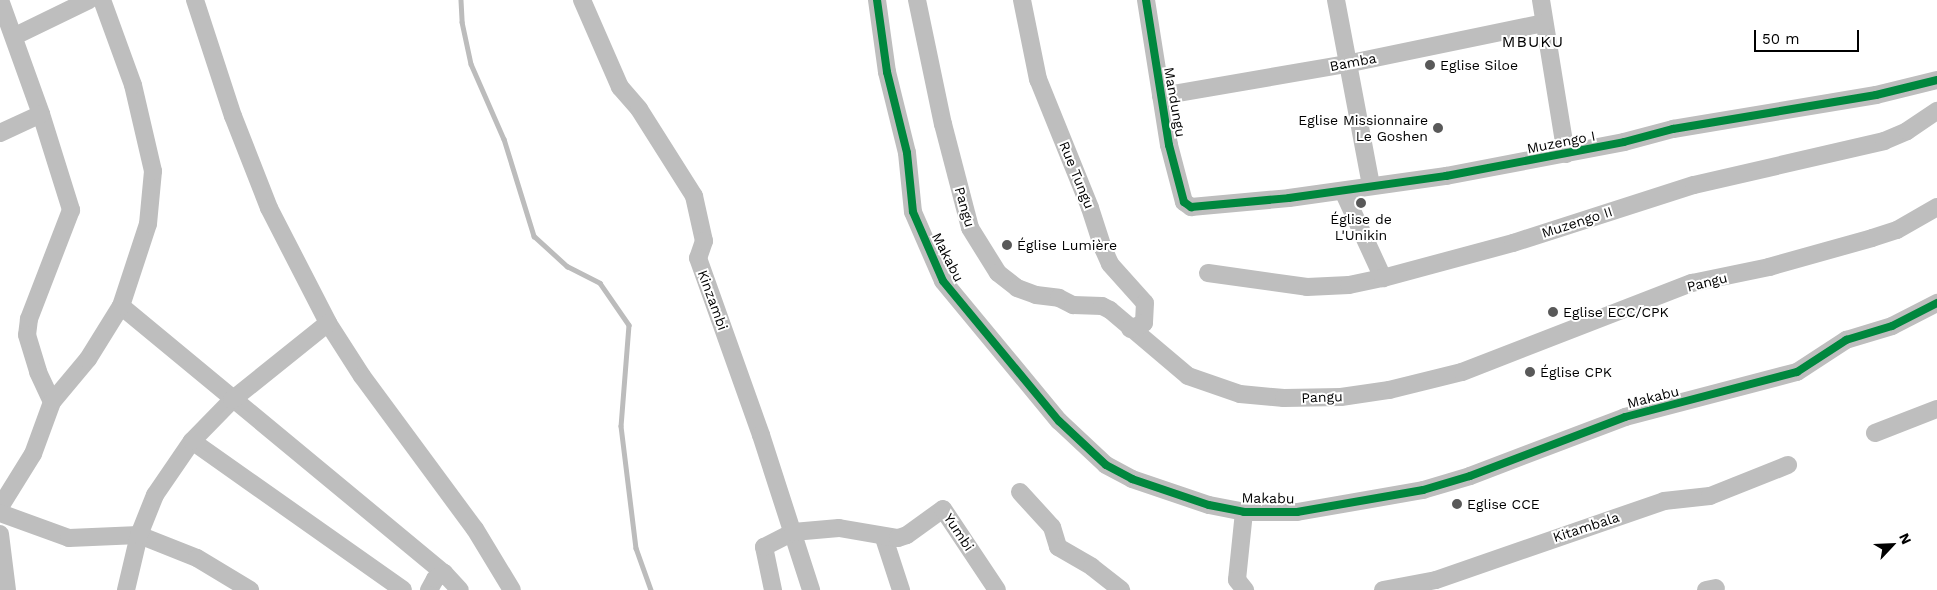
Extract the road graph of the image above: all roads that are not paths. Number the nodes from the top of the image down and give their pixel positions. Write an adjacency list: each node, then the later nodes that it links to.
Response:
1 (0, 0): 13 (street)
2 (89, 0): 13 (street)
3 (102, 0): 28 (street)
4 (195, 0): 29 (street)
5 (582, 0): 41 (street, Kinzambi)
6 (877, 0): 39 (street, Makabu)
7 (917, 0): 30 (street, Pangu)
8 (1022, 0): 30 (street, Rue Tungu)
9 (1146, 0): 16 (street, Mandungu)
10 (1336, 0): 14 (street)
11 (1541, 0): 12 (street)
12 (1544, 23): 14 (street, Bamba); 20 (street)
13 (15, 36): 18 (street)
14 (1346, 64): 16 (street, Bamba); 21 (street)
15 (1937, 80): 20 (street, Muzengo I)
16 (1161, 96): 23 (street, Mandungu)
17 (1937, 111): 26 (street, Muzengo II)
18 (41, 114): 19 (street); 32 (street)
19 (0, 133)
20 (1566, 154): 21 (street, Muzengo I)
21 (1371, 186): 22 (street, Muzengo I)
22 (1343, 190): 23 (street, Muzengo I); 26 (street)
23 (1187, 206)
24 (1937, 208): 30 (street, Pangu)
25 (1208, 272): 26 (street, Muzengo II)
26 (1383, 278)
27 (1937, 303): 39 (street, Makabu)
28 (121, 306): 31 (street); 32 (street)
29 (328, 323): 31 (street); 52 (street)
30 (1130, 329)
31 (232, 400): 35 (street); 45 (street)
32 (52, 402): 38 (street)
33 (1937, 409): 34 (street)
34 (1876, 433)
35 (192, 441): 43 (street); 49 (street)
36 (1788, 465): 59 (street, Kitambala)
37 (1020, 492): 57 (street)
38 (0, 507)
39 (1244, 512): 58 (street)
40 (0, 513): 43 (street)
41 (793, 532): 44 (street, Yumbi); 53 (street); 54 (street, Kinzambi)
42 (0, 534): 46 (street)
43 (139, 535): 47 (street); 48 (street)
44 (884, 538): 55 (street); 56 (street, Yumbi)
45 (444, 573): 50 (street); 51 (street)
46 (7, 590)
47 (126, 590)
48 (250, 590)
49 (403, 590)
50 (429, 590)
51 (460, 590)
52 (512, 590)
53 (773, 590)
54 (811, 590)
55 (901, 590)
56 (997, 590)
57 (1121, 590)
58 (1245, 590)
59 (1383, 590)

